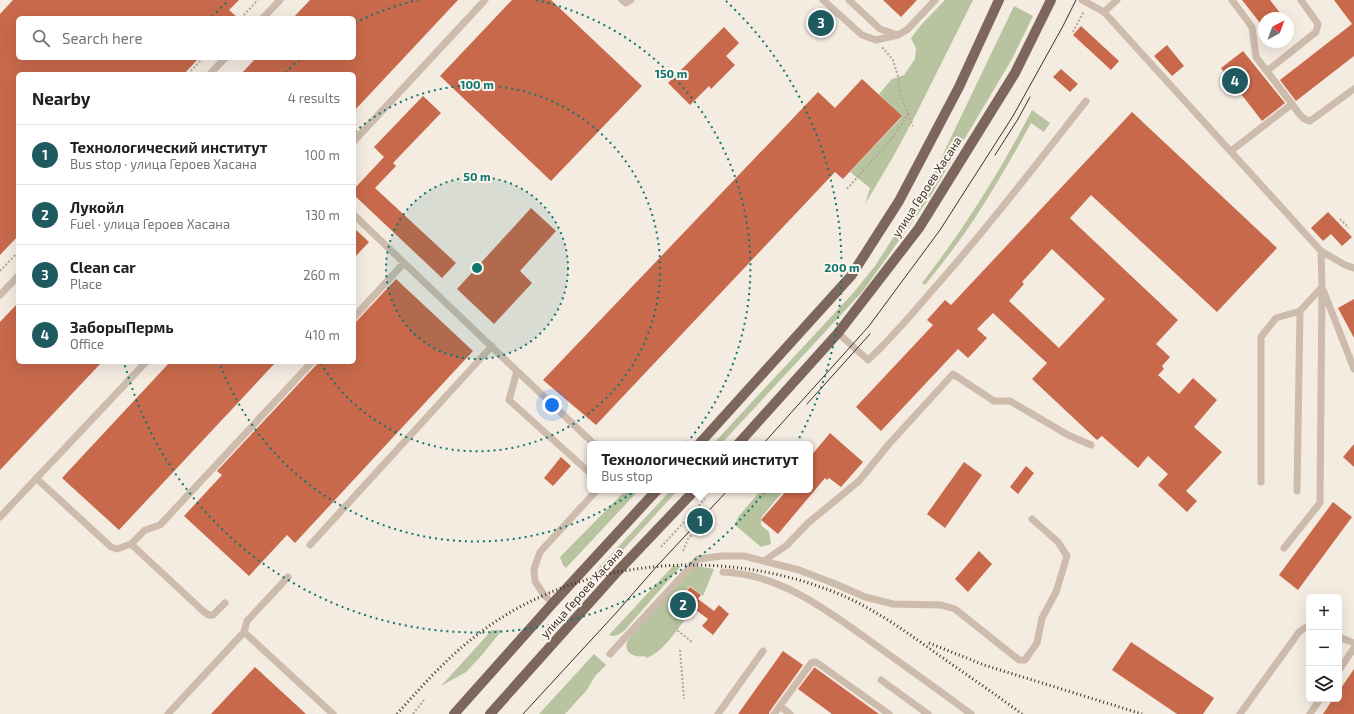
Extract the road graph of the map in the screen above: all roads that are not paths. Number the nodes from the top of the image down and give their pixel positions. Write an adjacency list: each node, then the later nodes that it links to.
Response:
1 (280, 0): 15 (lane)
2 (485, 0): 23 (lane)
3 (622, 0): 4 (lane)
4 (631, 0)
5 (823, 0): 16 (lane)
6 (849, 0): 16 (lane)
7 (935, 0): 16 (lane)
8 (999, 0): 41 (main road, улица Героев Хасана)
9 (1051, 0): 34 (main road, улица Героев Хасана)
10 (1082, 0): 14 (lane)
11 (1117, 0): 14 (lane)
12 (1232, 0): 18 (lane)
13 (1301, 0): 18 (lane)
14 (1104, 12): 24 (lane)
15 (265, 16)
16 (898, 35)
17 (223, 60): 19 (lane)
18 (1267, 71): 22 (lane)
19 (212, 72)
20 (1354, 89): 22 (lane)
21 (1086, 101): 34 (lane)
22 (1292, 104): 24 (lane)
23 (356, 139)
24 (1231, 151): 26 (lane)
25 (356, 217): 27 (lane)
26 (1321, 251): 28 (lane); 30 (lane)
27 (404, 263): 33 (lane); 35 (lane)
28 (1354, 268)
29 (16, 278): 31 (lane)
30 (1322, 287): 32 (lane); 38 (lane); 55 (lane)
31 (0, 295)
32 (1300, 311): 46 (lane); 47 (lane)
33 (356, 315)
34 (838, 333): 42 (main road, улица Героев Хасана)
35 (492, 346): 39 (lane); 54 (lane)
36 (144, 364): 45 (lane)
37 (310, 364): 53 (lane)
38 (1354, 369)
39 (517, 370): 40 (lane); 44 (lane)
40 (591, 441)
41 (702, 441)
42 (741, 441)
43 (1091, 445): 56 (lane)
44 (587, 470)
45 (36, 478): 51 (lane); 53 (lane)
46 (1262, 482)
47 (1297, 491)
48 (594, 493): 60 (lane)
49 (654, 493): 60 (main road, улица Героев Хасана)
50 (692, 493): 75 (main road, улица Героев Хасана)
51 (0, 517)
52 (1032, 519): 56 (lane)
53 (131, 544): 59 (lane)
54 (310, 545)
55 (1284, 548)
56 (764, 561): 67 (lane)
57 (723, 572): 81 (lane)
58 (288, 577): 62 (lane)
59 (225, 603)
60 (553, 603): 74 (main road, улица Героев Хасана)
61 (1306, 626): 82 (lane)
62 (244, 632): 72 (lane); 73 (lane)
63 (1342, 638): 64 (lane)
64 (1354, 643)
65 (1354, 648): 68 (lane)
66 (763, 651): 76 (lane)
67 (610, 654)
68 (1342, 666)
69 (882, 680): 80 (lane)
70 (1318, 702): 83 (lane)
71 (780, 706): 77 (lane); 78 (lane); 79 (lane)
72 (168, 714)
73 (333, 714)
74 (454, 714)
75 (490, 714)
76 (718, 714)
77 (774, 714)
78 (790, 714)
79 (889, 714)
80 (928, 714)
81 (971, 714)
82 (1240, 714)
83 (1310, 714)

